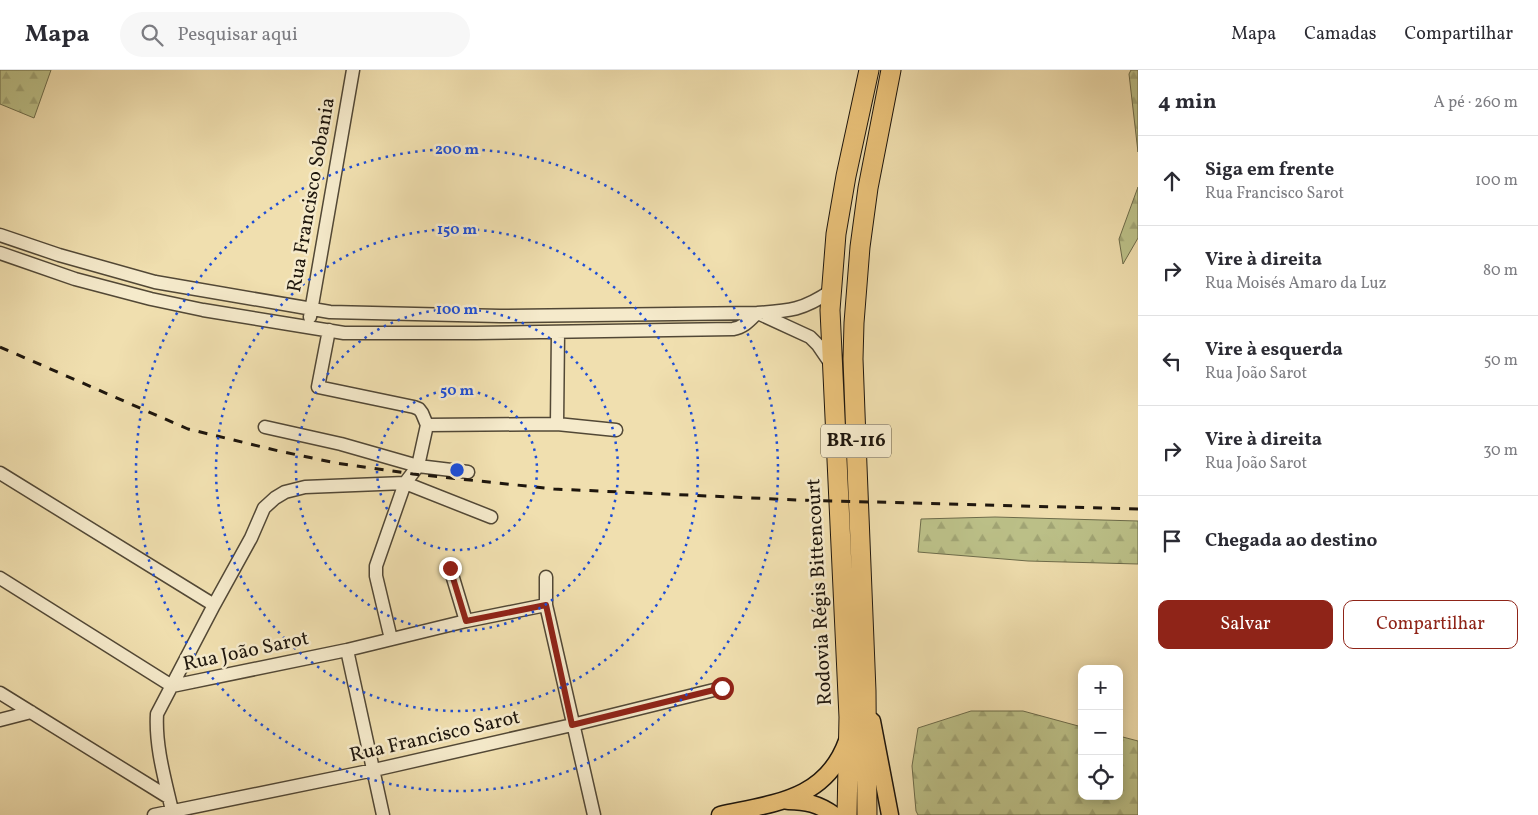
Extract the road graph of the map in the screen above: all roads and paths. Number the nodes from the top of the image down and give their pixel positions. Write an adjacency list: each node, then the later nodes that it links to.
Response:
1 (353, 70): 12 (street, Rua Francisco Sobania)
2 (891, 70): 42 (highway, Rodovia Régis Bittencourt / BR-116)
3 (868, 72): 9 (highway, Rodovia Régis Bittencourt / BR-116)
4 (0, 234): 6 (street)
5 (0, 252): 7 (street)
6 (50, 252): 7 (street); 8 (street)
7 (45, 269): 10 (street)
8 (155, 282): 10 (street); 11 (street)
9 (831, 291): 13 (street); 22 (highway, Rodovia Régis Bittencourt / BR-116)
10 (151, 299): 16 (street)
11 (269, 302): 12 (street); 16 (street)
12 (312, 310): 15 (street); 17 (street, Rua Francisco Sobania)
13 (757, 313): 14 (street); 19 (street); 22 (street)
14 (626, 315): 15 (street); 19 (street)
15 (476, 316): 21 (street)
16 (266, 320): 17 (street)
17 (309, 326): 18 (street)
18 (329, 330): 21 (street); 24 (street)
19 (624, 331): 20 (street)
20 (558, 332): 21 (street); 23 (street)
21 (476, 333)
22 (832, 365): 47 (highway, Rodovia Régis Bittencourt / BR-116)
23 (557, 424): 24 (street); 26 (street)
24 (427, 425): 27 (street)
25 (265, 427): 27 (street)
26 (616, 430)
27 (418, 466): 28 (street); 30 (street)
28 (468, 472)
29 (0, 473): 35 (street)
30 (405, 483): 31 (street); 35 (street); 38 (street)
31 (491, 517)
32 (450, 568): 37 (street)
33 (546, 577): 36 (street)
34 (0, 578): 40 (street, Rua João Sarot)
35 (214, 605): 40 (street)
36 (546, 605): 37 (street, Rua João Sarot); 46 (street)
37 (466, 621): 38 (street, Rua João Sarot)
38 (391, 639): 39 (street, Rua João Sarot)
39 (347, 650): 40 (street, Rua João Sarot); 48 (street)
40 (172, 686): 49 (street)
41 (722, 688): 46 (street, Rua Francisco Sarot)
42 (866, 691): 58 (highway, Rodovia Régis Bittencourt / BR-116); 59 (main road)
43 (0, 693): 44 (street)
44 (31, 712): 45 (street); 49 (street)
45 (0, 720)
46 (572, 725): 48 (street, Rua Francisco Sarot); 54 (street)
47 (849, 737): 50 (main road); 57 (highway, Rodovia Régis Bittencourt / BR-116)
48 (374, 770): 51 (street, Rua Francisco Sarot); 53 (street)
49 (168, 797): 51 (street)
50 (786, 800): 55 (main road); 56 (main road)
51 (172, 813): 52 (street, Rua Francisco Sarot)
52 (154, 815)
53 (383, 815)
54 (594, 815)
55 (720, 815)
56 (834, 815)
57 (847, 815)
58 (866, 815)
59 (890, 815)

